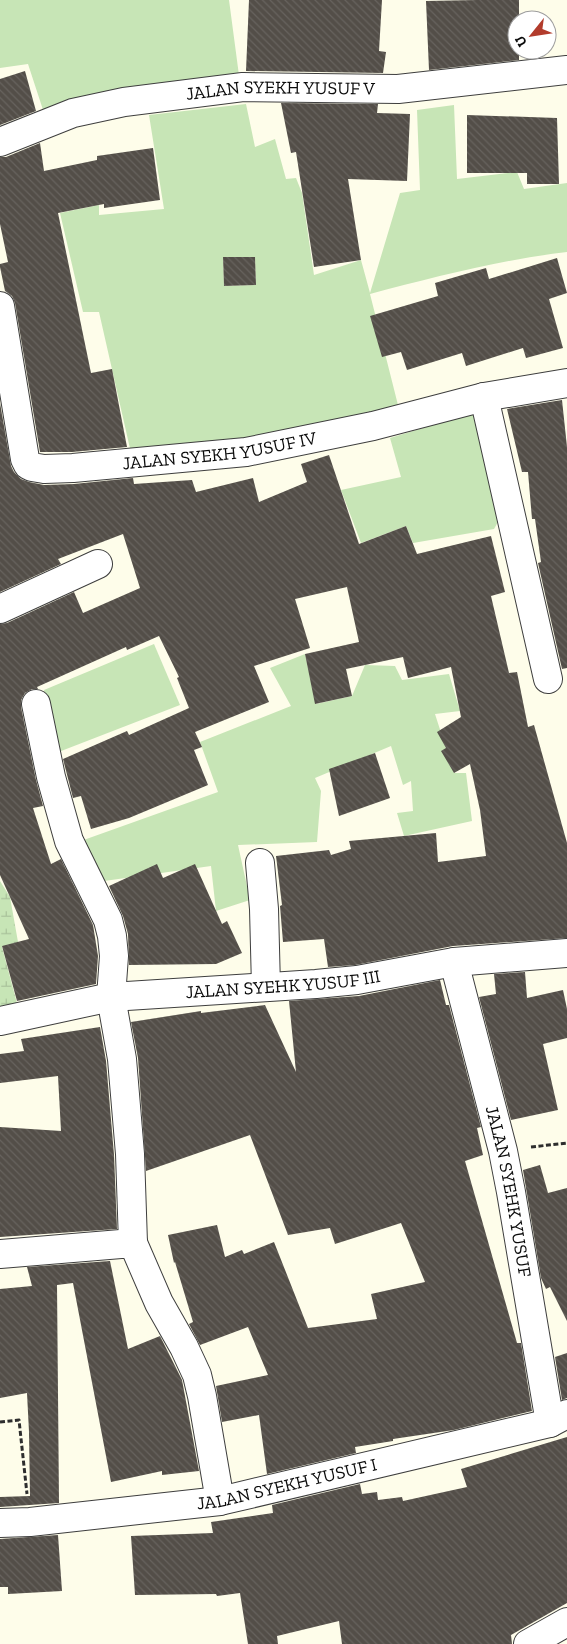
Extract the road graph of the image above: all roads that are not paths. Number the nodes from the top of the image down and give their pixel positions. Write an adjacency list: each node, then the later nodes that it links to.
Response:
1 (567, 70): 2 (street, JALAN SYEKH YUSUF V)
2 (0, 142)
3 (0, 306): 5 (street, JALAN SYEKH YUSUF IV)
4 (567, 383): 5 (street, JALAN SYEKH YUSUF IV)
5 (484, 397): 8 (street)
6 (98, 564): 7 (street)
7 (0, 609)
8 (548, 679)
9 (36, 704): 14 (street)
10 (260, 863): 13 (street)
11 (567, 953): 12 (street, JALAN SYEHK YUSUF III)
12 (454, 962): 13 (street, JALAN SYEHK YUSUF III); 18 (street, JALAN SYEHK YUSUF)
13 (266, 987): 14 (street, JALAN SYEHK YUSUF III)
14 (111, 997): 15 (street, JALAN SYEHK YUSUF III); 16 (street)
15 (0, 1021)
16 (133, 1243): 17 (street); 19 (street)
17 (0, 1254)
18 (558, 1418): 19 (street, JALAN SYEKH YUSUF I)
19 (220, 1501): 20 (street, JALAN SYEKH YUSUF I)
20 (0, 1523)
21 (567, 1622): 22 (street)
22 (528, 1644)

